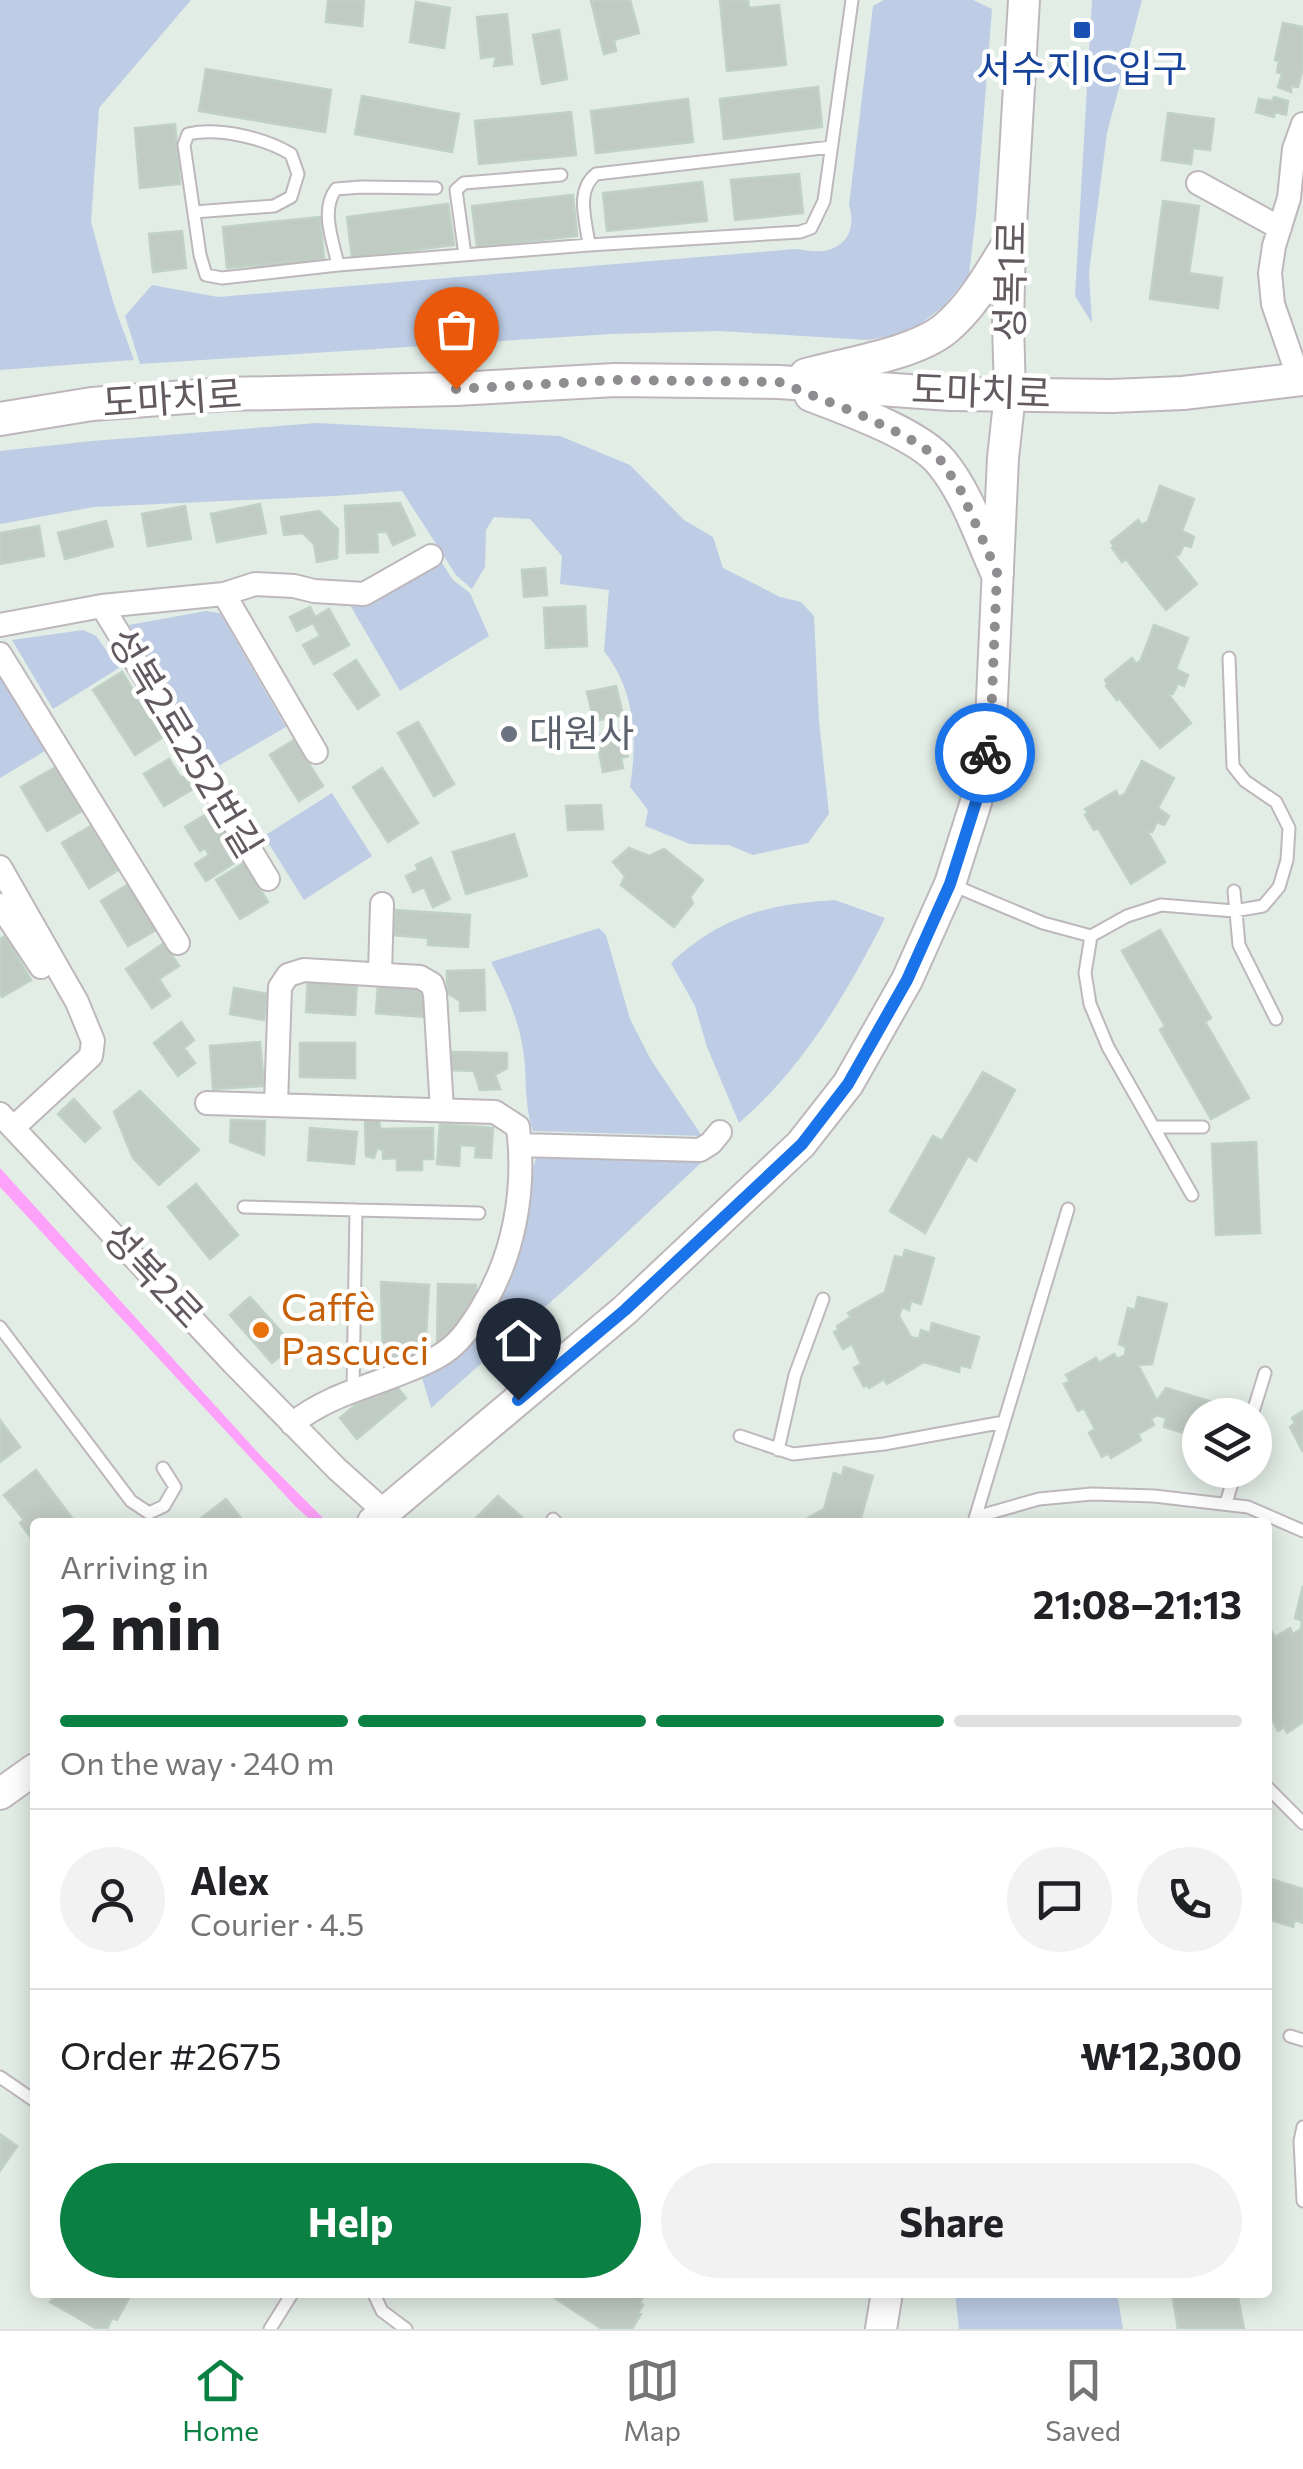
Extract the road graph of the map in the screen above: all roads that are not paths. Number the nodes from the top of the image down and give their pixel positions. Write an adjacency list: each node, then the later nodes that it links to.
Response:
1 (852, 0): 4 (lane)
2 (1024, 0): 11 (street, 성복1로)
3 (1303, 124): 8 (street)
4 (830, 147): 12 (lane); 12 (lane)
5 (561, 175): 13 (lane)
6 (1198, 183): 10 (street)
7 (436, 188): 14 (lane)
8 (1296, 194): 10 (street)
9 (194, 212): 9 (lane); 14 (lane)
10 (1280, 228): 15 (street)
11 (1010, 242): 16 (main road); 17 (street, 성복1로)
12 (590, 245): 13 (lane)
13 (464, 255): 14 (lane)
14 (338, 265)
15 (1301, 379): 17 (main road, 도마치로)
16 (779, 382): 17 (main road, 도마치로); 18 (main road, 도마치로); 20 (main road)
17 (1010, 394): 20 (street, 성복1로)
18 (0, 419)
19 (431, 556): 21 (street, 성복2로252번길)
20 (997, 572): 29 (street, 성복1로)
21 (224, 594): 22 (street, 성복2로252번길); 26 (street)
22 (102, 606): 23 (street, 성복2로252번길); 28 (street, 성복2로252번길)
23 (0, 626)
24 (0, 654): 35 (street)
25 (1230, 658): 33 (lane)
26 (316, 752)
27 (0, 866): 37 (street)
28 (268, 879)
29 (950, 884): 34 (lane); 65 (street, 성복1로)
30 (1234, 891): 33 (lane)
31 (382, 904): 36 (street)
32 (0, 906): 37 (street, 성복2로)
33 (1234, 911): 34 (lane); 38 (lane)
34 (1091, 936): 44 (lane)
35 (178, 944)
36 (380, 974): 40 (street); 41 (street)
37 (77, 1002): 42 (street, 성복2로)
38 (1276, 1019)
39 (207, 1103): 40 (street)
40 (276, 1104): 41 (street)
41 (442, 1110): 46 (street)
42 (4, 1125): 58 (street, 성복2로)
43 (1203, 1127): 44 (lane)
44 (1154, 1128): 47 (lane)
45 (720, 1132): 46 (street)
46 (520, 1145): 55 (street)
47 (1192, 1195)
48 (244, 1207): 50 (lane)
49 (1068, 1209): 57 (lane)
50 (356, 1210): 51 (lane); 55 (lane)
51 (479, 1214)
52 (824, 1300): 60 (lane)
53 (0, 1328): 61 (lane)
54 (1265, 1373): 56 (lane)
55 (353, 1390): 58 (street)
56 (1257, 1398)
57 (1004, 1422): 60 (lane); 66 (lane)
58 (292, 1424): 64 (street, 성복2로)
59 (740, 1436): 60 (lane)
60 (778, 1450)
61 (164, 1468)
62 (1231, 1488): 63 (lane)
63 (1226, 1503): 67 (lane); 68 (lane)
64 (385, 1518)
65 (387, 1518)
66 (976, 1518)
67 (981, 1518)
68 (1303, 1531)
69 (30, 1773): 71 (street)
70 (1272, 1792): 72 (lane)
71 (0, 1794)
72 (1303, 1822)
73 (0, 2076): 74 (lane)
74 (30, 2097)
75 (1303, 2127): 76 (lane)
76 (1303, 2201)
77 (289, 2298): 80 (lane)
78 (376, 2298): 81 (lane)
79 (886, 2298): 82 (street)
80 (270, 2329)
81 (406, 2329)
82 (882, 2329)

